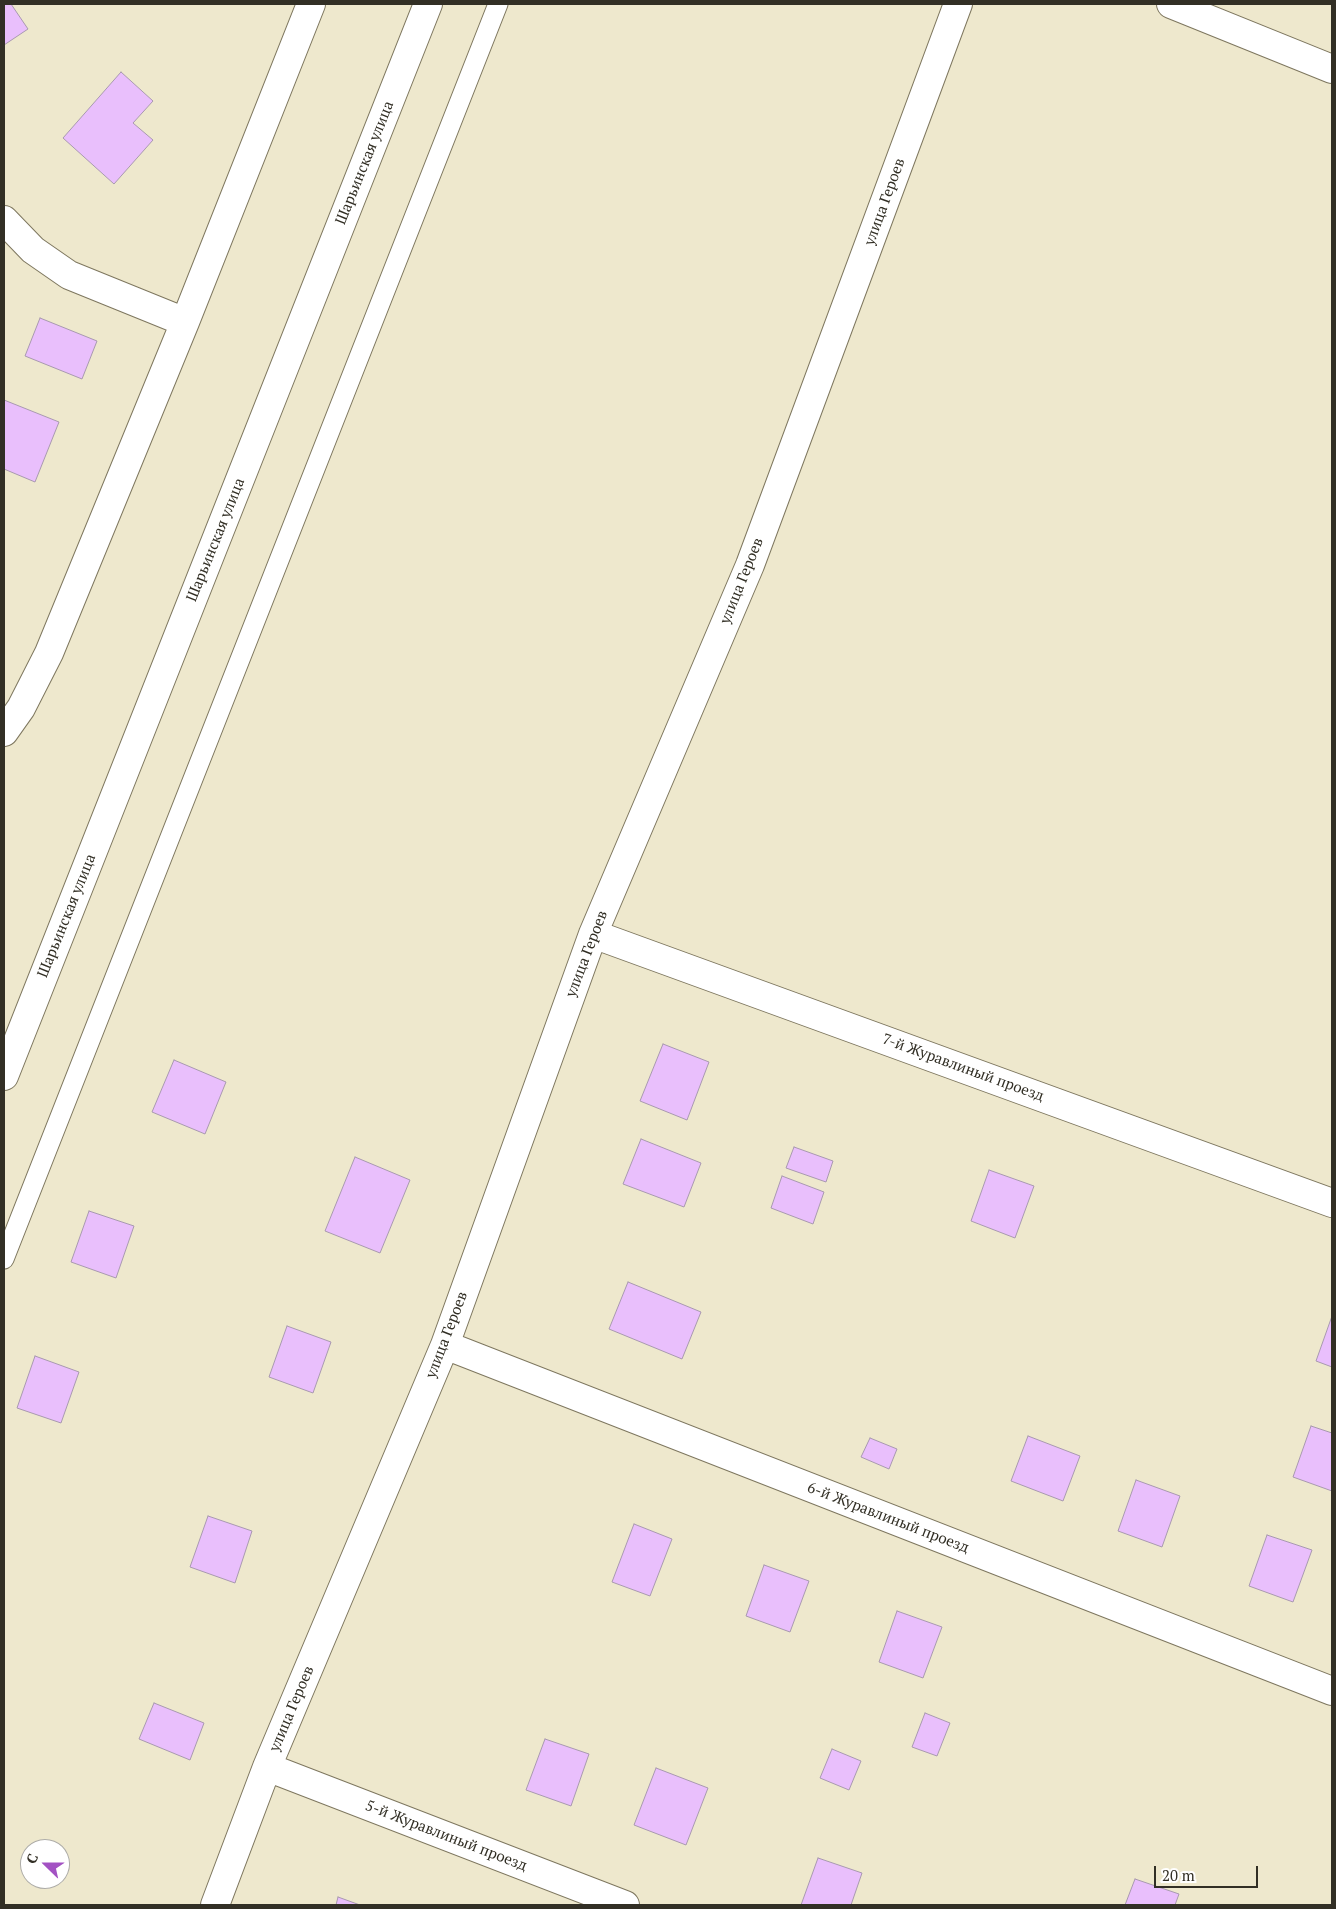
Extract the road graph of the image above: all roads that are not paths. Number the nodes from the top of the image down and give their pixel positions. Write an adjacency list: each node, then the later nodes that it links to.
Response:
1 (311, 4): 8 (street)
2 (428, 4): 11 (street, Шарьинская улица)
3 (498, 4): 13 (lane)
4 (958, 4): 10 (street, улица Героев)
5 (1171, 4): 6 (street)
6 (1332, 69)
7 (4, 220): 8 (street)
8 (185, 322): 9 (street)
9 (4, 732)
10 (593, 934): 12 (street, 7-й Журавлиный проезд); 14 (street, улица Героев)
11 (4, 1076)
12 (1332, 1203)
13 (4, 1259)
14 (444, 1345): 15 (street, 6-й Журавлиный проезд); 16 (street, улица Героев)
15 (1332, 1691)
16 (267, 1767): 17 (street, улица Героев); 18 (street, 5-й Журавлиный проезд)
17 (215, 1905)
18 (625, 1905)

